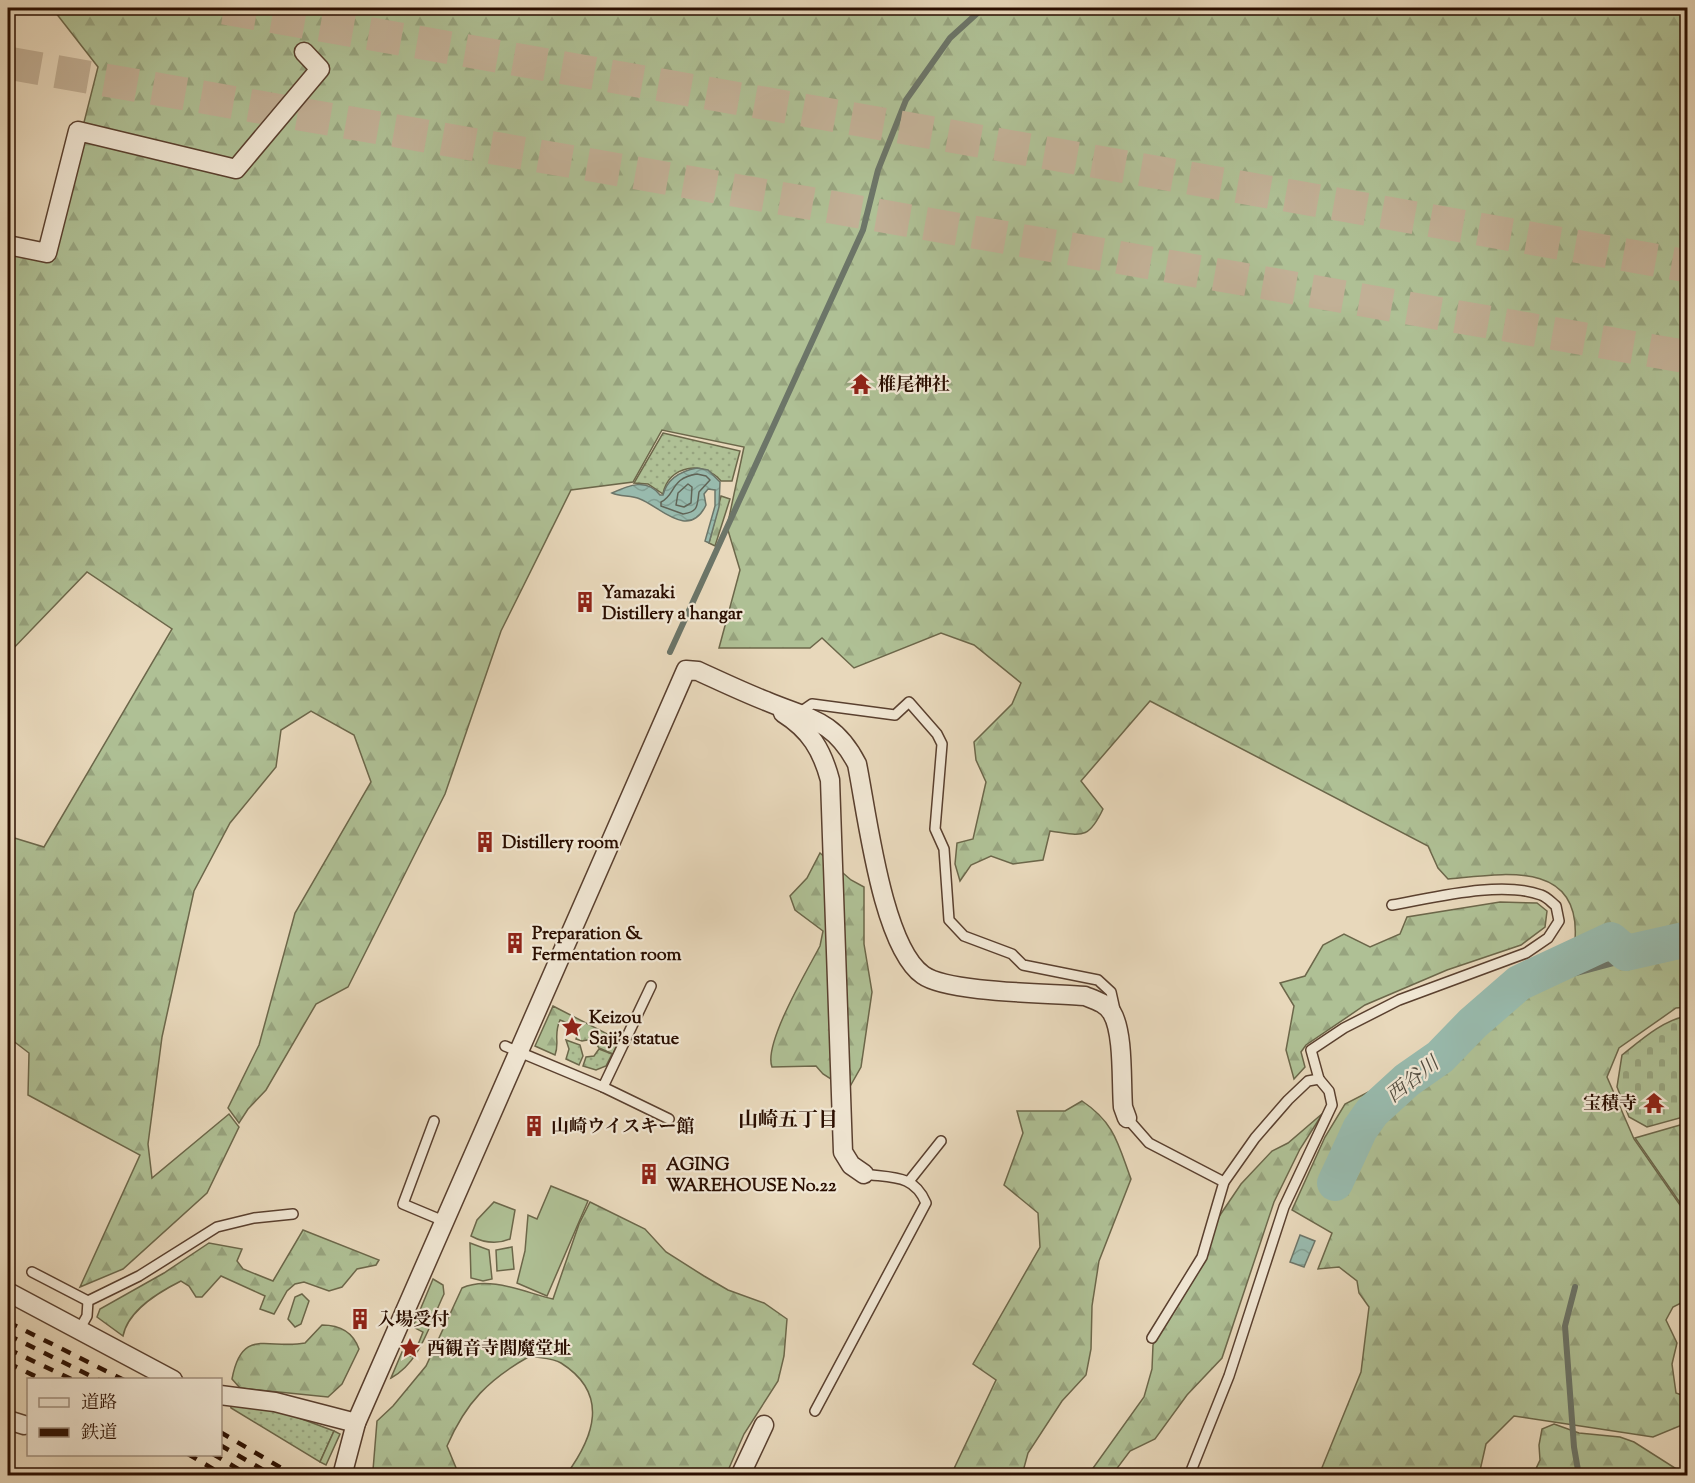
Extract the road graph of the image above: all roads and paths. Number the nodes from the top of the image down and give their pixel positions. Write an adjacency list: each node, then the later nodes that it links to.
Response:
1 (304, 52): 2 (street)
2 (8, 244)
3 (767, 702): 4 (street); 8 (street); 15 (street)
4 (799, 713): 7 (street); 7 (lane)
5 (1392, 905): 9 (lane)
6 (651, 986): 10 (lane)
7 (1117, 1026): 11 (street)
8 (512, 1049): 10 (lane); 19 (street)
9 (1319, 1079): 17 (lane); 32 (lane)
10 (603, 1087): 12 (lane)
11 (1127, 1118): 17 (lane)
12 (669, 1119)
13 (434, 1121): 19 (lane)
14 (941, 1141): 16 (lane)
15 (864, 1174): 16 (lane)
16 (910, 1180): 27 (lane)
17 (1224, 1182): 24 (lane)
18 (293, 1214): 22 (lane)
19 (446, 1222): 28 (street)
20 (32, 1272): 22 (lane)
21 (8, 1292): 23 (street)
22 (87, 1301): 23 (lane)
23 (79, 1330): 25 (street)
24 (1152, 1338)
25 (169, 1378)
26 (222, 1395): 28 (street)
27 (815, 1411)
28 (356, 1423): 30 (street)
29 (764, 1425): 31 (street)
30 (342, 1476)
31 (740, 1476)
32 (1189, 1476)

